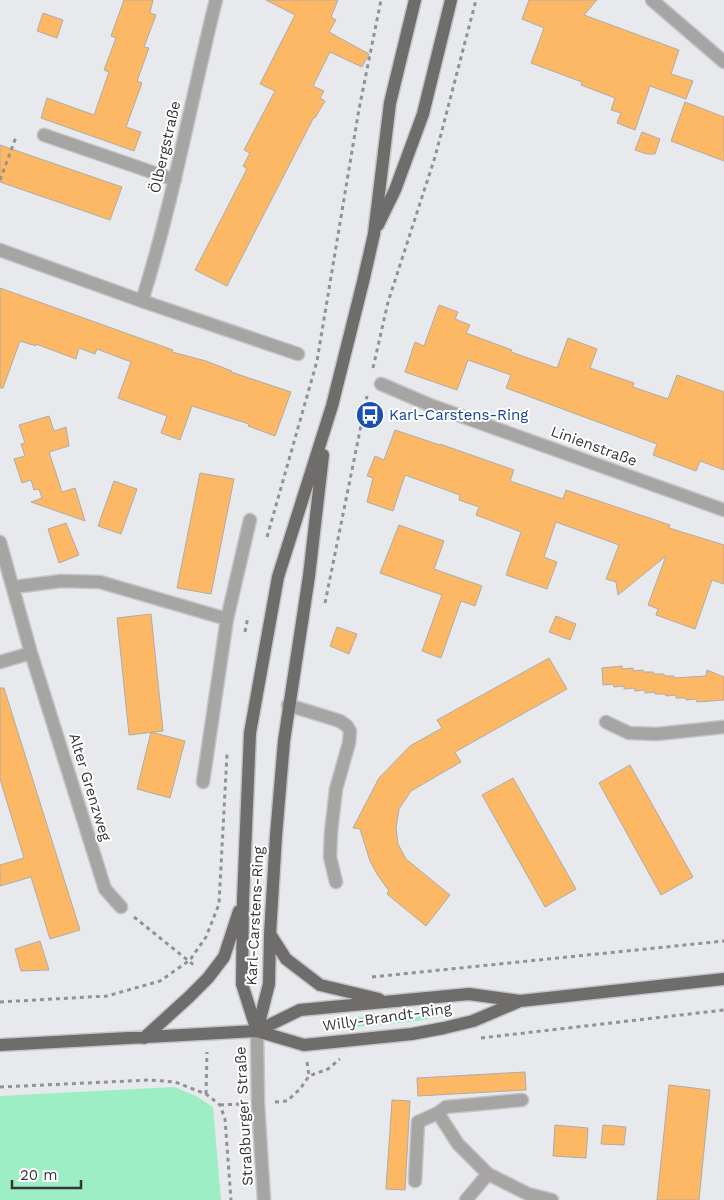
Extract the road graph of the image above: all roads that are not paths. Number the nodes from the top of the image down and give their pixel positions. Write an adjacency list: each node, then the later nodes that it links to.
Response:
1 (216, 0): 7 (street, Ölbergstraße)
2 (415, 0): 8 (main road, Karl-Carstens-Ring)
3 (451, 0): 8 (main road, Karl-Carstens-Ring)
4 (652, 0): 5 (street)
5 (724, 62)
6 (44, 136): 7 (street)
7 (174, 180): 10 (street, Ölbergstraße)
8 (374, 234): 13 (main road, Karl-Carstens-Ring)
9 (0, 250): 10 (street)
10 (142, 301): 11 (street)
11 (298, 354)
12 (376, 382): 14 (street, Linienstraße)
13 (326, 427): 21 (main road, Karl-Carstens-Ring); 26 (main road, Karl-Carstens-Ring)
14 (724, 510)
15 (250, 520): 18 (street)
16 (0, 542): 17 (street, Alter Grenzweg)
17 (14, 587): 18 (street); 19 (street, Alter Grenzweg)
18 (227, 619): 24 (street)
19 (31, 653): 20 (street); 27 (street, Alter Grenzweg)
20 (0, 662)
21 (288, 705): 25 (street); 28 (main road, Karl-Carstens-Ring)
22 (606, 722): 23 (street)
23 (724, 727)
24 (203, 782)
25 (336, 882)
26 (243, 900): 32 (main road, Karl-Carstens-Ring); 33 (main road)
27 (121, 907)
28 (270, 934): 31 (main road); 32 (main road, Karl-Carstens-Ring)
29 (724, 979): 30 (main road, Willy-Brandt-Ring)
30 (520, 1001): 31 (main road, Willy-Brandt-Ring); 32 (main road, Willy-Brandt-Ring)
31 (389, 1002): 32 (main road, Willy-Brandt-Ring)
32 (257, 1031): 33 (main road, Willy-Brandt-Ring); 39 (street, Straßburger Straße)
33 (144, 1038): 34 (main road, Willy-Brandt-Ring)
34 (0, 1045)
35 (522, 1100): 36 (street)
36 (438, 1113): 37 (street); 38 (street)
37 (488, 1174): 40 (street); 41 (street)
38 (415, 1181)
39 (264, 1200)
40 (466, 1200)
41 (552, 1200)

